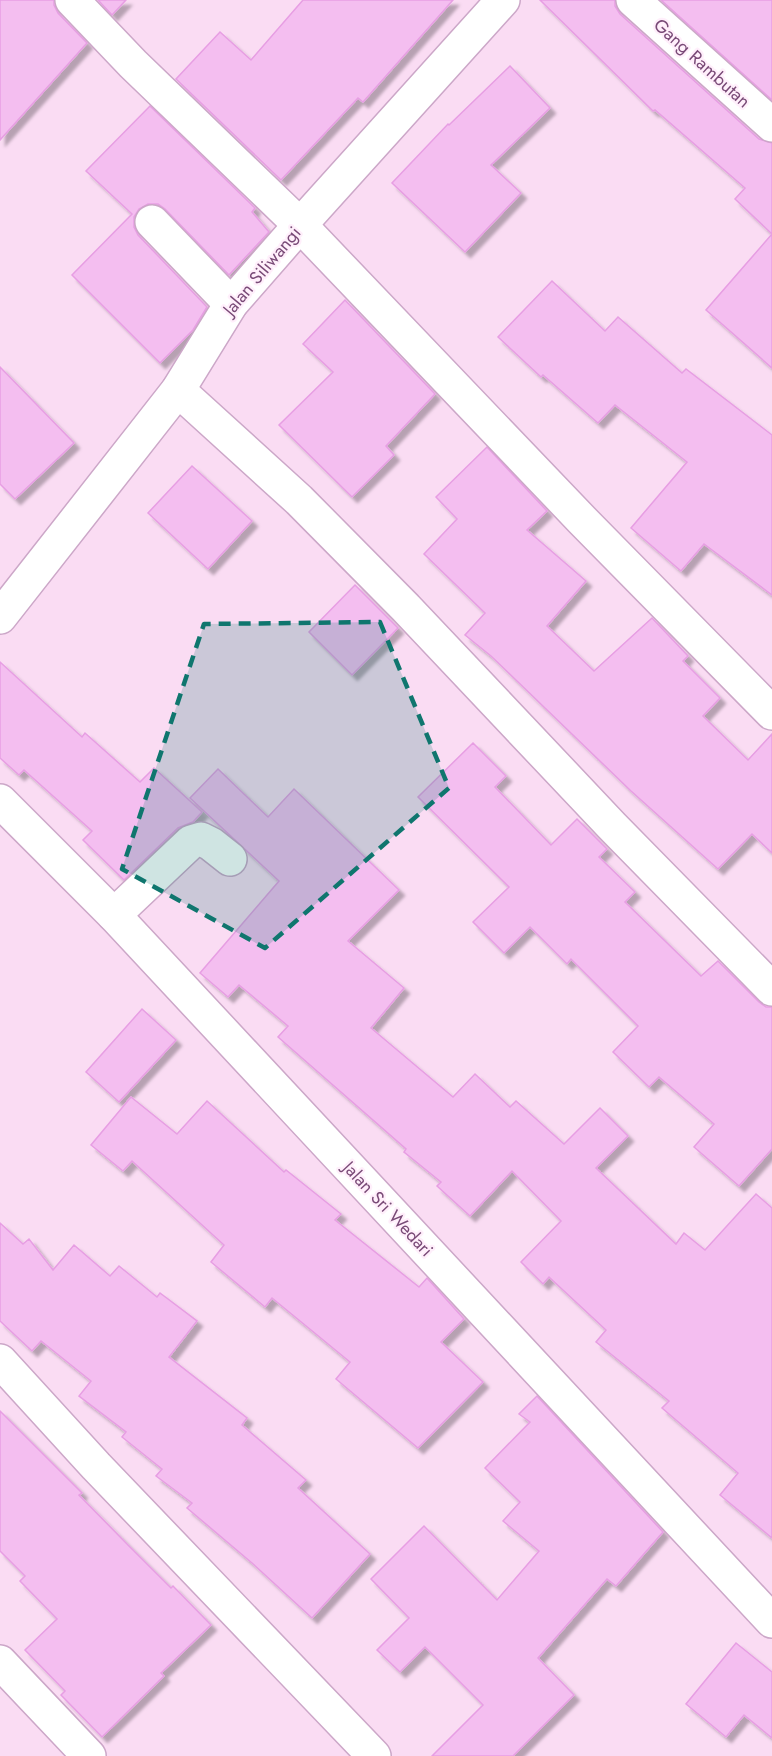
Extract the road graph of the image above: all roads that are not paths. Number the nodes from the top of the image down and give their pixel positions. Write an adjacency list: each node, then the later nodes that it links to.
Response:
1 (72, 0): 6 (street)
2 (503, 0): 6 (street, Jalan Siliwangi)
3 (633, 0): 4 (street, Gang Rambutan)
4 (772, 125)
5 (152, 222): 7 (street)
6 (300, 225): 7 (street, Jalan Siliwangi); 10 (street)
7 (231, 304): 8 (street, Jalan Siliwangi)
8 (178, 390): 9 (street, Jalan Siliwangi); 14 (street)
9 (0, 617)
10 (772, 713)
11 (0, 801): 13 (street, Jalan Sri Wedari)
12 (230, 859): 13 (street)
13 (114, 915): 16 (street, Jalan Sri Wedari)
14 (772, 989)
15 (0, 1361): 19 (street)
16 (772, 1621)
17 (0, 1662): 18 (street)
18 (89, 1756)
19 (374, 1756)

